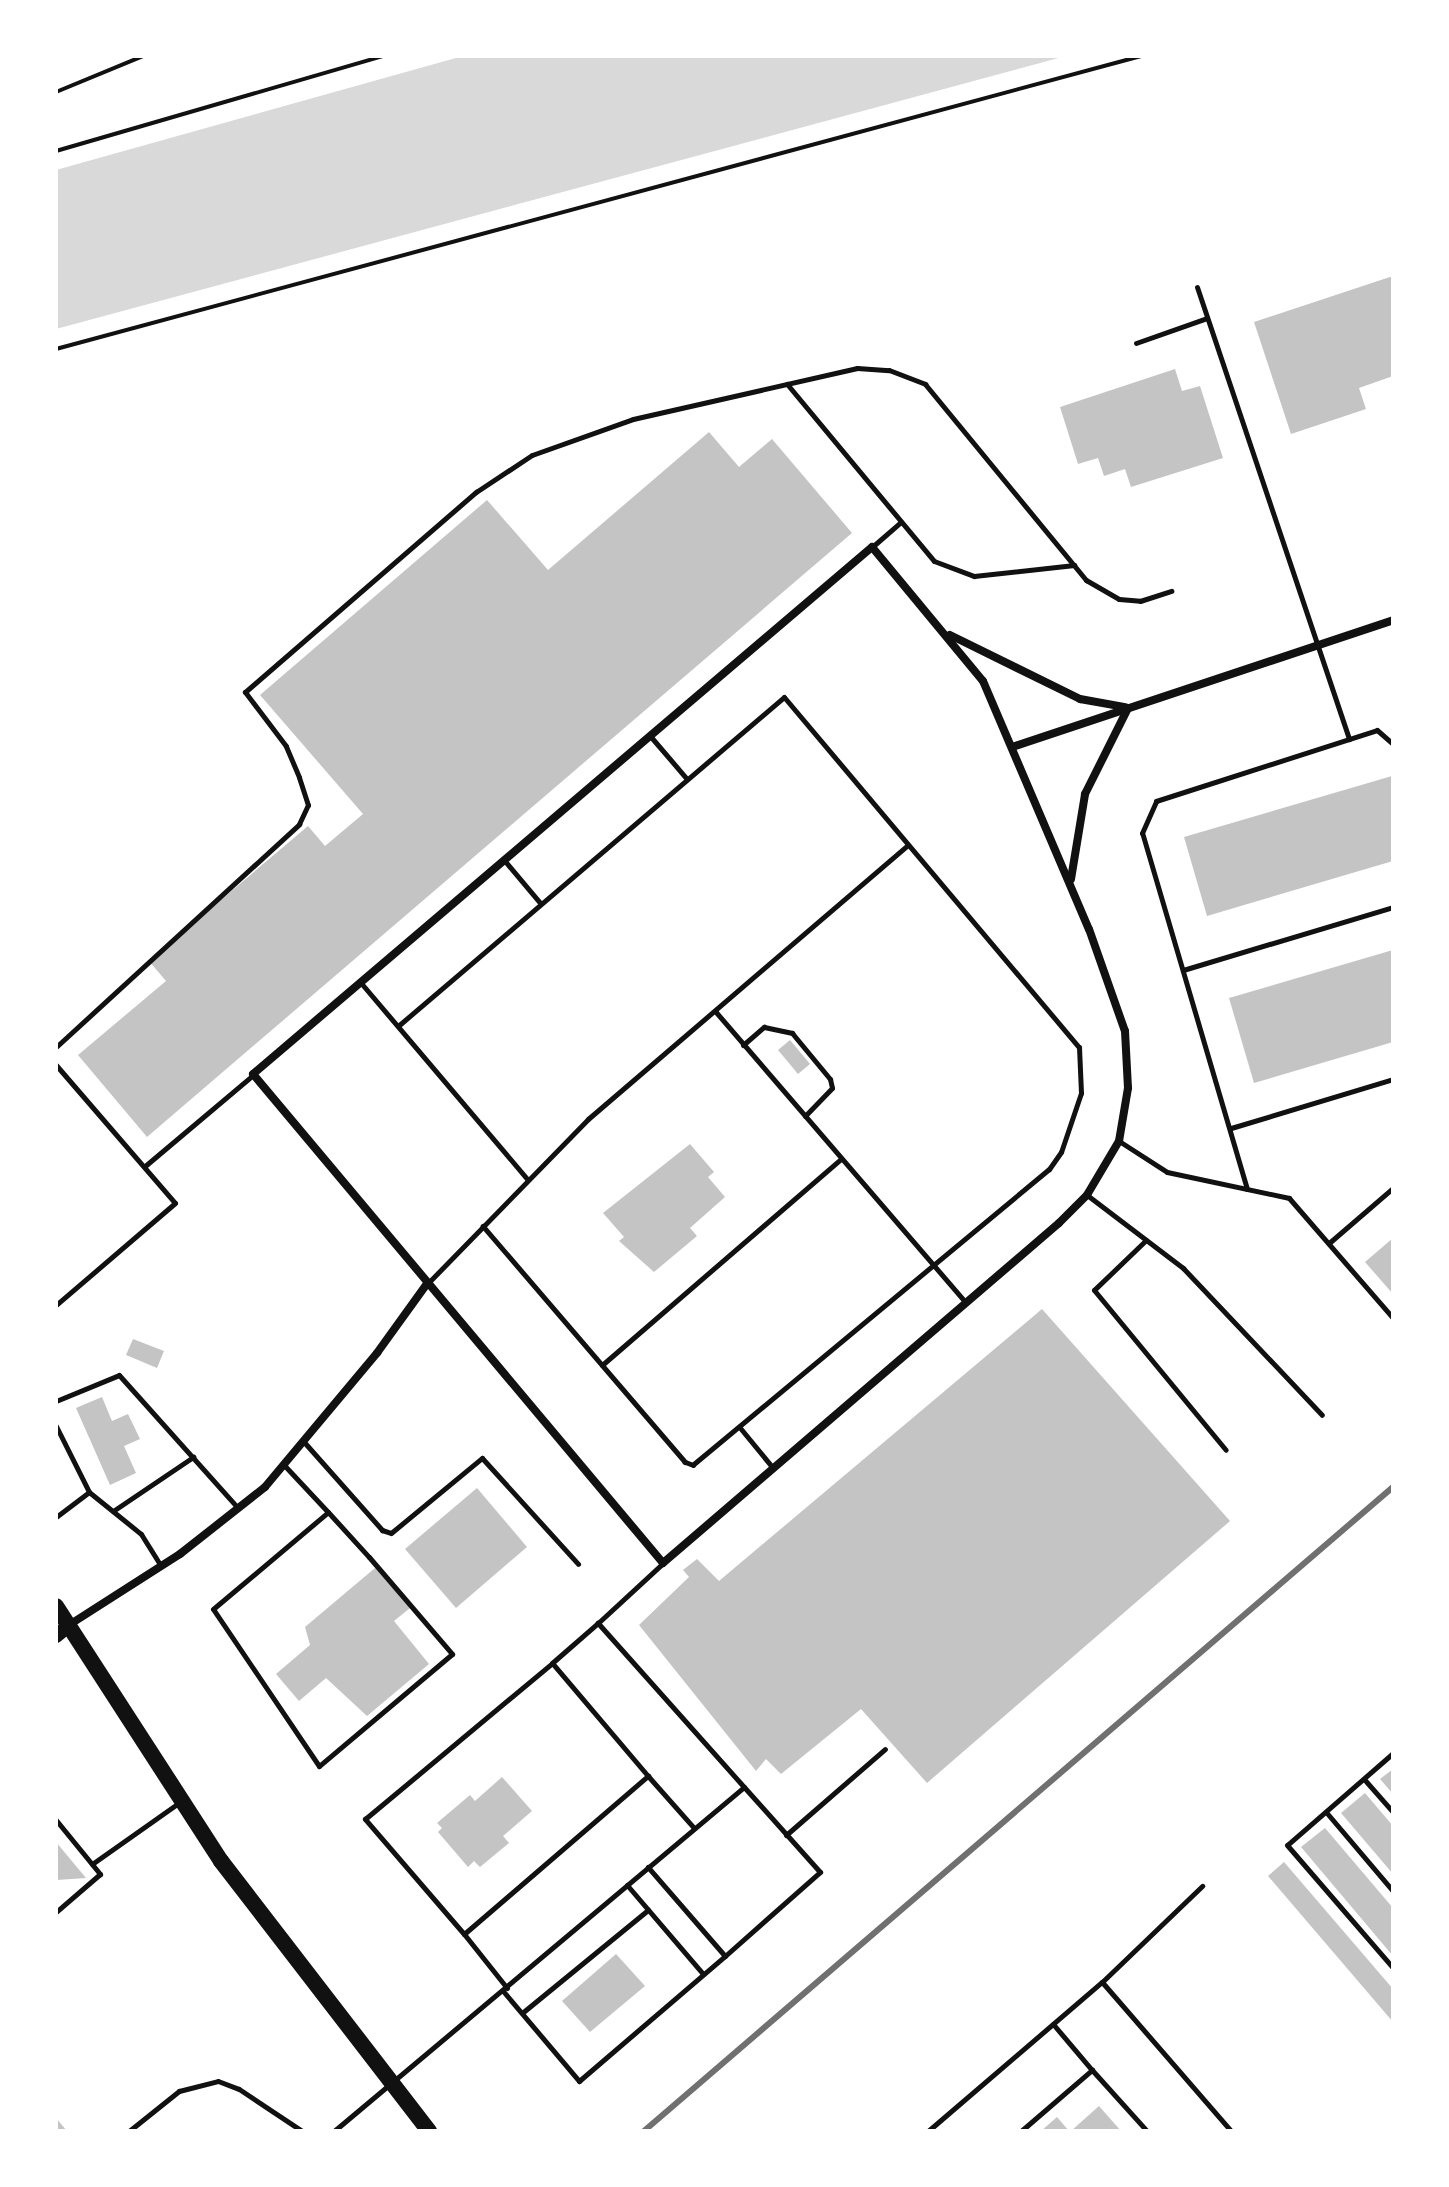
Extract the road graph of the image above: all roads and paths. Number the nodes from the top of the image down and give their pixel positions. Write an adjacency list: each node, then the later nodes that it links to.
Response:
1 (143, 56): 4 (path)
2 (384, 56): 5 (path)
3 (1141, 56): 9 (path)
4 (56, 92)
5 (56, 151)
6 (1197, 287): 7 (lane)
7 (1207, 318): 8 (lane); 17 (lane)
8 (1136, 343)
9 (56, 349)
10 (787, 384): 11 (lane); 13 (lane); 34 (lane)
11 (901, 522): 12 (lane); 13 (lane)
12 (872, 547): 16 (street); 19 (street)
13 (1074, 565): 14 (lane)
14 (1171, 591)
15 (1393, 620): 17 (street)
16 (942, 631): 18 (street); 22 (street)
17 (1316, 645): 18 (street); 20 (lane)
18 (1128, 708): 22 (street); 26 (street)
19 (650, 736): 23 (lane); 25 (street)
20 (1349, 739): 21 (lane); 29 (lane)
21 (1393, 744)
22 (1012, 747): 26 (street)
23 (687, 779): 24 (lane); 27 (lane)
24 (908, 845): 31 (lane); 50 (lane)
25 (504, 860): 27 (lane); 30 (street)
26 (1070, 883): 40 (street)
27 (541, 904): 32 (lane)
28 (1393, 907): 29 (lane)
29 (1183, 970): 39 (lane)
30 (361, 983): 32 (lane); 36 (street)
31 (715, 1011): 33 (lane); 43 (lane)
32 (398, 1026): 43 (lane)
33 (743, 1045): 38 (lane); 38 (lane)
34 (56, 1047)
35 (56, 1065): 42 (lane)
36 (253, 1074): 42 (lane); 51 (street)
37 (1393, 1079): 39 (lane)
38 (805, 1116): 41 (lane)
39 (1231, 1128): 45 (lane)
40 (1119, 1141): 45 (lane); 46 (street)
41 (841, 1159): 50 (lane); 55 (lane)
42 (145, 1166): 53 (lane)
43 (528, 1180): 47 (lane)
44 (1393, 1188): 49 (lane)
45 (1247, 1189): 49 (lane)
46 (1087, 1195): 48 (lane); 52 (street)
47 (483, 1226): 51 (lane); 55 (lane)
48 (1146, 1240): 57 (lane); 61 (lane)
49 (1329, 1243): 54 (lane)
50 (934, 1267): 52 (lane); 59 (lane)
51 (426, 1285): 60 (street); 70 (street)
52 (966, 1303): 64 (street)
53 (56, 1305)
54 (1393, 1318)
55 (602, 1365): 59 (lane)
56 (56, 1401): 62 (lane)
57 (1322, 1415)
58 (56, 1426): 65 (lane)
59 (741, 1429): 64 (lane)
60 (304, 1442): 63 (street); 71 (lane)
61 (1226, 1450)
62 (193, 1457): 66 (lane); 67 (lane)
63 (284, 1465): 66 (street); 68 (lane)
64 (773, 1468): 70 (street)
65 (89, 1492): 67 (lane); 69 (lane)
66 (238, 1508): 72 (street)
67 (113, 1511): 72 (lane)
68 (328, 1512): 68 (lane)
69 (56, 1517)
70 (663, 1563): 74 (lane)
71 (578, 1564)
72 (161, 1566): 75 (street)
73 (56, 1606): 75 (main road)
74 (598, 1623): 76 (lane); 81 (lane)
75 (61, 1631): 82 (main road)
76 (552, 1663): 79 (lane); 95 (lane)
77 (885, 1749): 87 (lane)
78 (1393, 1753): 80 (lane)
79 (648, 1776): 86 (lane); 95 (lane)
80 (1364, 1779): 83 (lane); 84 (lane)
81 (744, 1787): 86 (lane); 87 (lane)
82 (182, 1801): 88 (lane); 104 (main road)
83 (1326, 1812): 92 (lane); 97 (lane)
84 (1393, 1812)
85 (56, 1820): 88 (lane)
86 (694, 1828): 89 (lane)
87 (786, 1835): 96 (lane)
88 (92, 1864): 93 (lane)
89 (648, 1867): 90 (lane); 96 (lane)
90 (627, 1885): 94 (lane); 100 (lane)
91 (1202, 1886): 99 (lane)
92 (1393, 1891)
93 (58, 1907)
94 (648, 1910): 98 (lane); 101 (lane)
95 (464, 1934): 100 (lane)
96 (725, 1956): 98 (lane)
97 (1393, 1968)
98 (703, 1974): 101 (lane)
99 (1102, 1982): 102 (lane); 112 (lane)
100 (505, 1989): 101 (lane); 104 (lane)
101 (522, 2013)
102 (1053, 2024): 103 (lane); 109 (lane)
103 (1092, 2070): 110 (lane); 111 (lane)
104 (393, 2085): 107 (lane); 108 (main road)
105 (129, 2131): 106 (lane)
106 (302, 2131)
107 (334, 2131)
108 (429, 2131)
109 (928, 2131)
110 (1021, 2131)
111 (1147, 2131)
112 (1231, 2131)

